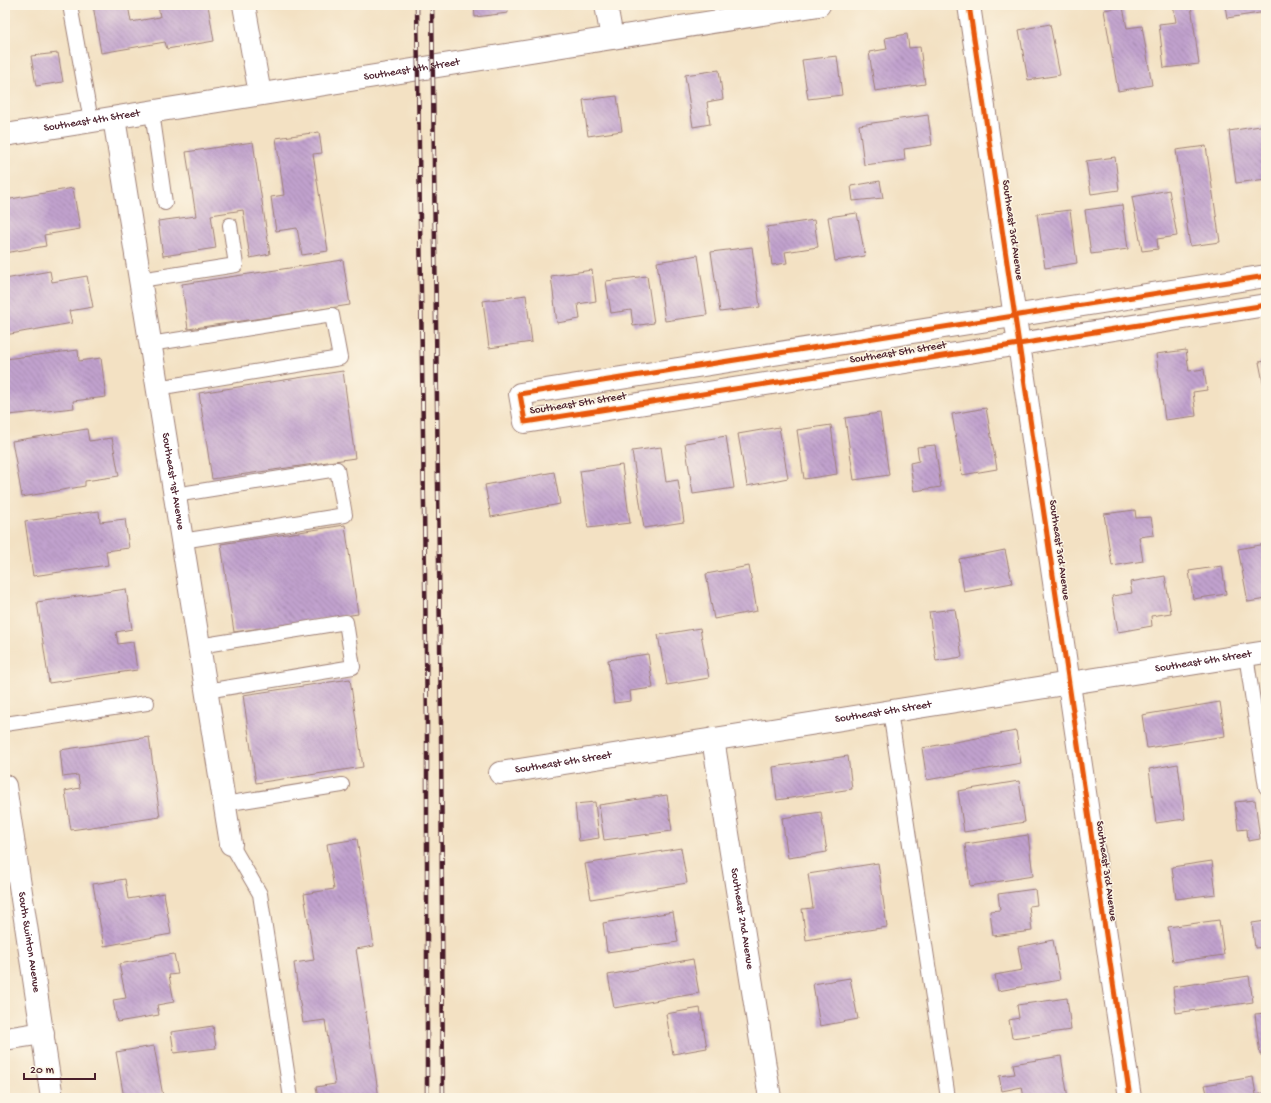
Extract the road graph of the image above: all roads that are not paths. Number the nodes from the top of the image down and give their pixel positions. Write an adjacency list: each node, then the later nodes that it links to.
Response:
1 (70, 5): 11 (lane)
2 (244, 5): 8 (street)
3 (606, 5): 7 (street)
4 (819, 5): 6 (street, Southeast 4th Street)
5 (969, 5): 18 (street, Southeast 3rd Avenue)
6 (791, 7): 7 (street, Southeast 4th Street)
7 (612, 38): 8 (street, Southeast 4th Street)
8 (260, 94): 9 (street, Southeast 4th Street)
9 (152, 112): 10 (street, Southeast 4th Street); 13 (lane)
10 (114, 118): 11 (street, Southeast 4th Street); 16 (street, Southeast 1st Avenue)
11 (92, 121): 12 (street, Southeast 4th Street)
12 (5, 135)
13 (164, 203)
14 (230, 225): 16 (lane)
15 (1266, 276): 18 (street, Southeast 5th Street)
16 (140, 280): 19 (street, Southeast 1st Avenue)
17 (1266, 305): 20 (street, Southeast 5th Street)
18 (1015, 316): 20 (street, Southeast 3rd Avenue); 20 (street, Southeast 5th Street)
19 (150, 344): 21 (street, Southeast 1st Avenue); 21 (lane)
20 (1019, 344): 26 (street, Southeast 3rd Avenue)
21 (157, 388): 22 (street, Southeast 1st Avenue)
22 (175, 495): 23 (street, Southeast 1st Avenue); 23 (lane)
23 (182, 541): 24 (street, Southeast 1st Avenue)
24 (199, 646): 27 (street, Southeast 1st Avenue); 27 (lane)
25 (1256, 654): 26 (street, Southeast 6th Street); 35 (lane)
26 (1069, 683): 29 (street, Southeast 6th Street); 44 (street, Southeast 3rd Avenue)
27 (206, 691): 36 (street, Southeast 1st Avenue)
28 (147, 703): 30 (lane)
29 (890, 711): 31 (street, Southeast 6th Street); 43 (lane)
30 (5, 724)
31 (713, 739): 32 (street, Southeast 6th Street); 42 (street, Southeast 2nd Avenue)
32 (500, 772)
33 (342, 785): 36 (lane)
34 (5, 786): 38 (street, South Swinton Avenue)
35 (1266, 787)
36 (224, 804): 37 (street, Southeast 1st Avenue)
37 (231, 844): 41 (lane)
38 (42, 1033): 39 (street); 40 (street, South Swinton Avenue)
39 (5, 1039)
40 (52, 1098)
41 (291, 1098)
42 (770, 1098)
43 (948, 1098)
44 (1130, 1098)

